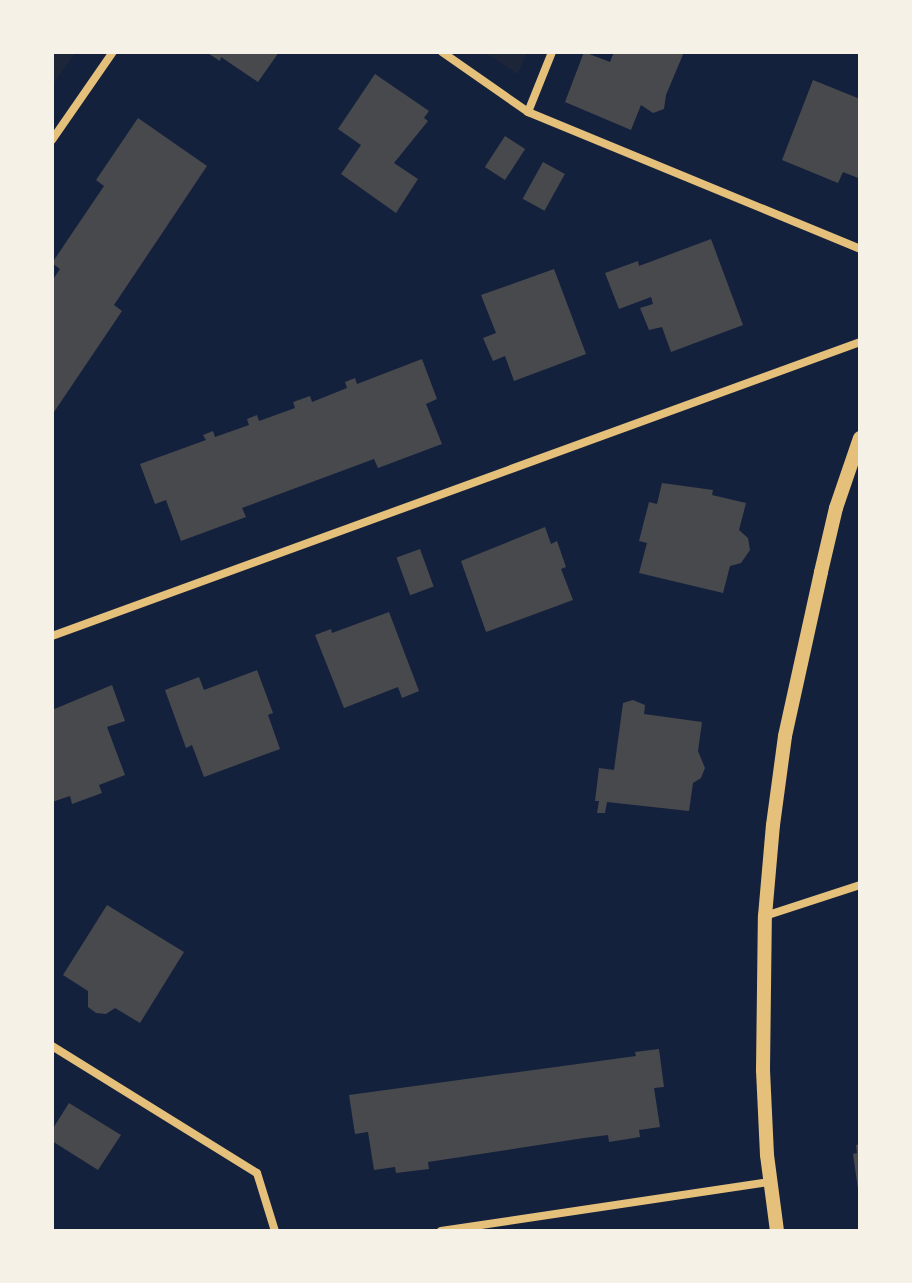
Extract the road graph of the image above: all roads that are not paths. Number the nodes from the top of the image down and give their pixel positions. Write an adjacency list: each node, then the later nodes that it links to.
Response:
1 (113, 52): 5 (street)
2 (442, 52): 4 (street)
3 (552, 52): 4 (street)
4 (528, 112): 6 (street)
5 (52, 140)
6 (860, 249)
7 (860, 342): 9 (street)
8 (860, 438): 11 (street)
9 (52, 636)
10 (860, 885): 11 (street)
11 (765, 916): 13 (street)
12 (52, 1046): 14 (street)
13 (770, 1182): 15 (street); 16 (street)
14 (275, 1231)
15 (441, 1231)
16 (777, 1231)

